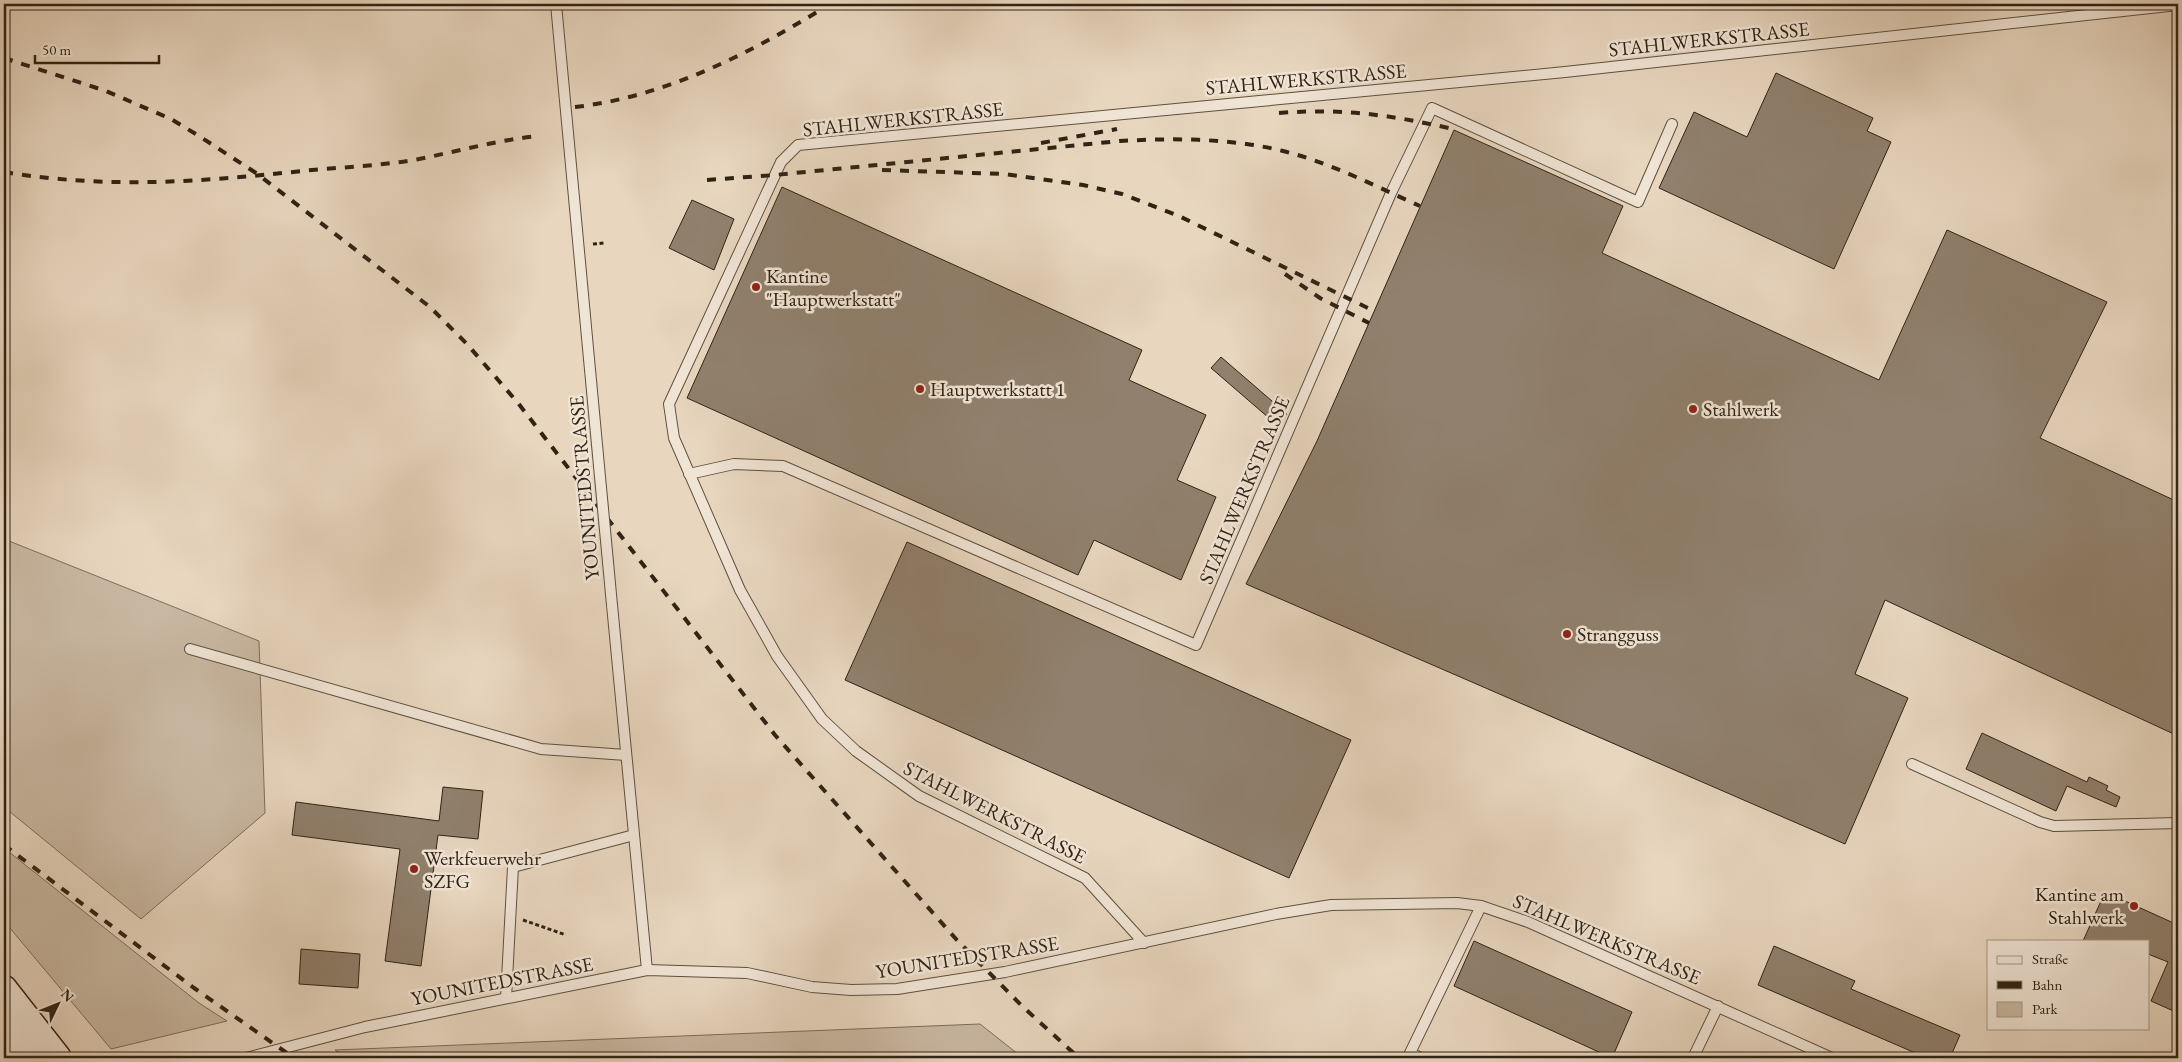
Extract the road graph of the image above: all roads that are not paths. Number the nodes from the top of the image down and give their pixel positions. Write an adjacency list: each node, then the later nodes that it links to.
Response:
1 (556, 4): 6 (lane, YOUNITEDSTRASSE, bridge)
2 (2176, 5): 4 (lane, STAHLWERKSTRASSE)
3 (1672, 124): 4 (lane, STAHLWERKSTRASSE)
4 (689, 474): 11 (lane, STAHLWERKSTRASSE)
5 (190, 649): 6 (lane)
6 (626, 755): 9 (lane, YOUNITEDSTRASSE)
7 (1912, 764): 8 (lane)
8 (2178, 823)
9 (634, 835): 12 (lane, YOUNITEDSTRASSE); 14 (lane)
10 (1481, 906): 11 (lane, STAHLWERKSTRASSE); 15 (lane, STAHLWERKSTRASSE); 20 (lane, STAHLWERKSTRASSE)
11 (1144, 943): 12 (lane, YOUNITEDSTRASSE)
12 (647, 970): 14 (lane, YOUNITEDSTRASSE)
13 (4, 989): 18 (main road)
14 (506, 998): 19 (lane, YOUNITEDSTRASSE)
15 (1718, 1006): 21 (lane, STAHLWERKSTRASSE); 22 (lane, STAHLWERKSTRASSE)
16 (4, 1025): 17 (main road)
17 (31, 1058)
18 (58, 1058)
19 (246, 1058)
20 (1421, 1058)
21 (1694, 1058)
22 (1832, 1058)

